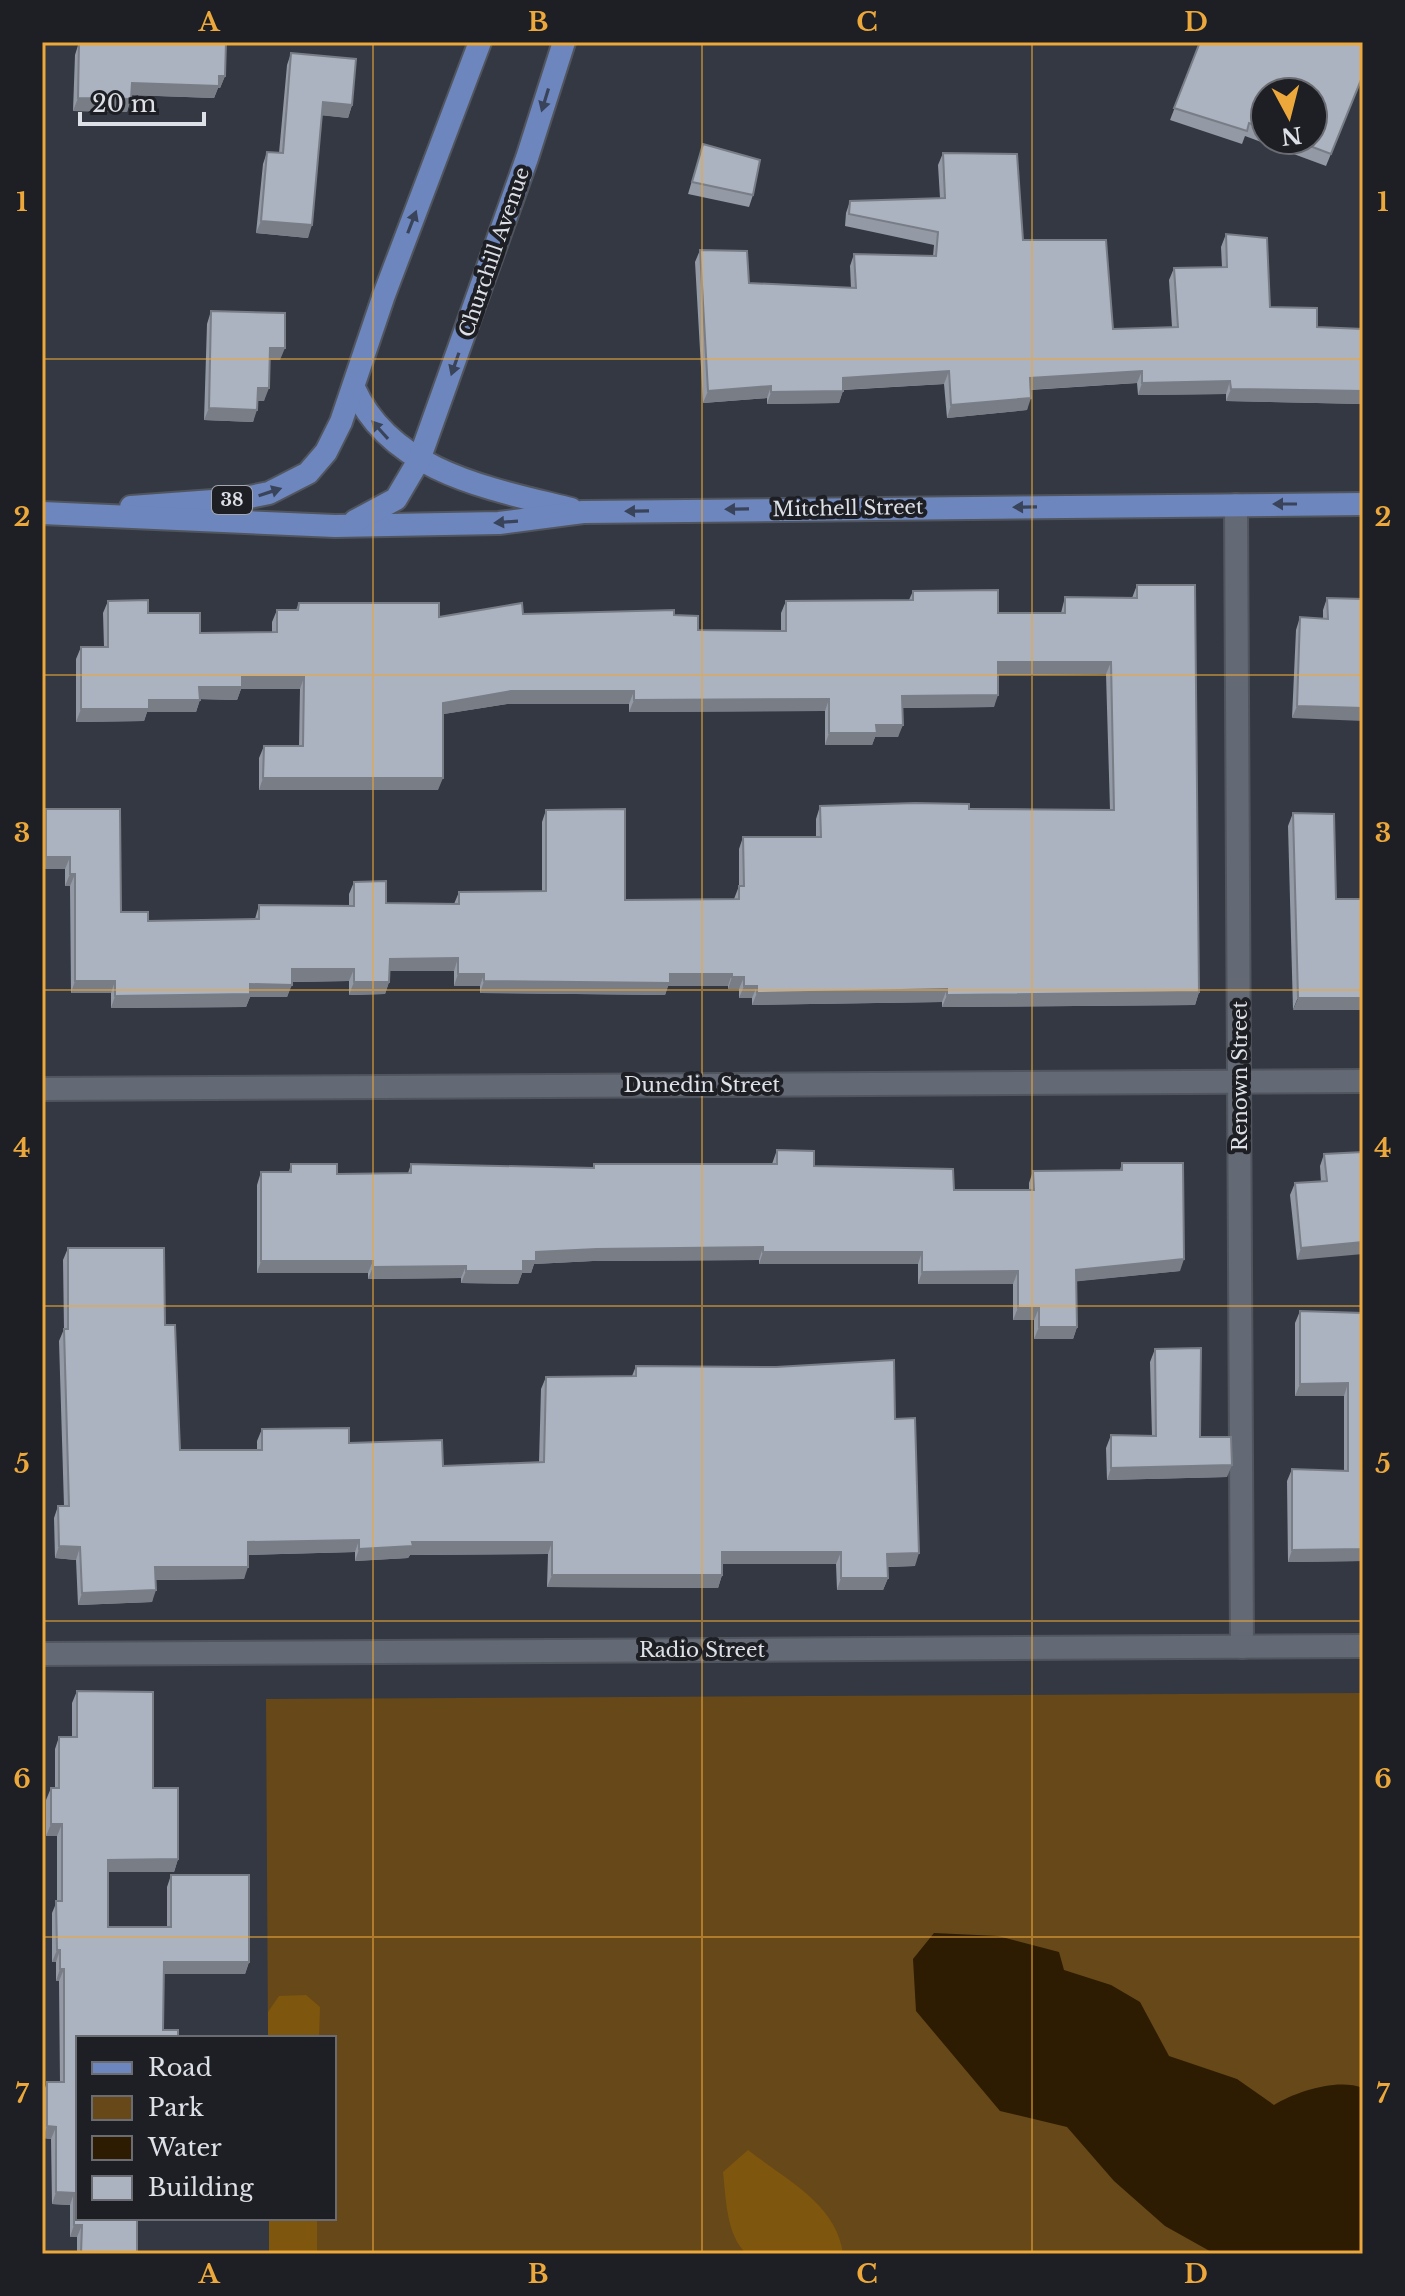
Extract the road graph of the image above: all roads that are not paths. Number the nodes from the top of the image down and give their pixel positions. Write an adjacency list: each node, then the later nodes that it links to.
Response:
1 (480, 42): 3 (main road, 38, one-way to 1)
2 (564, 42): 4 (main road, Churchill Avenue / 38, one-way to 4)
3 (354, 388): 4 (main road, one-way to 3); 8 (main road, Mitchell Street / 38, one-way to 3)
4 (419, 460): 7 (main road); 9 (main road, Mitchell Street / 38)
5 (1363, 504): 6 (main road, Mitchell Street, one-way to 6)
6 (1236, 505): 7 (main road, Mitchell Street, one-way to 7); 11 (street, Renown Street)
7 (583, 512): 9 (main road, Mitchell Street, one-way to 9)
8 (48, 513): 9 (main road, Mitchell Street / 38)
9 (335, 526)
10 (1363, 1081): 11 (street, Dunedin Street)
11 (1240, 1082): 12 (street, Dunedin Street); 14 (street, Renown Street)
12 (42, 1089)
13 (1363, 1646): 14 (street, Radio Street)
14 (1242, 1647): 15 (street, Radio Street)
15 (42, 1654)

